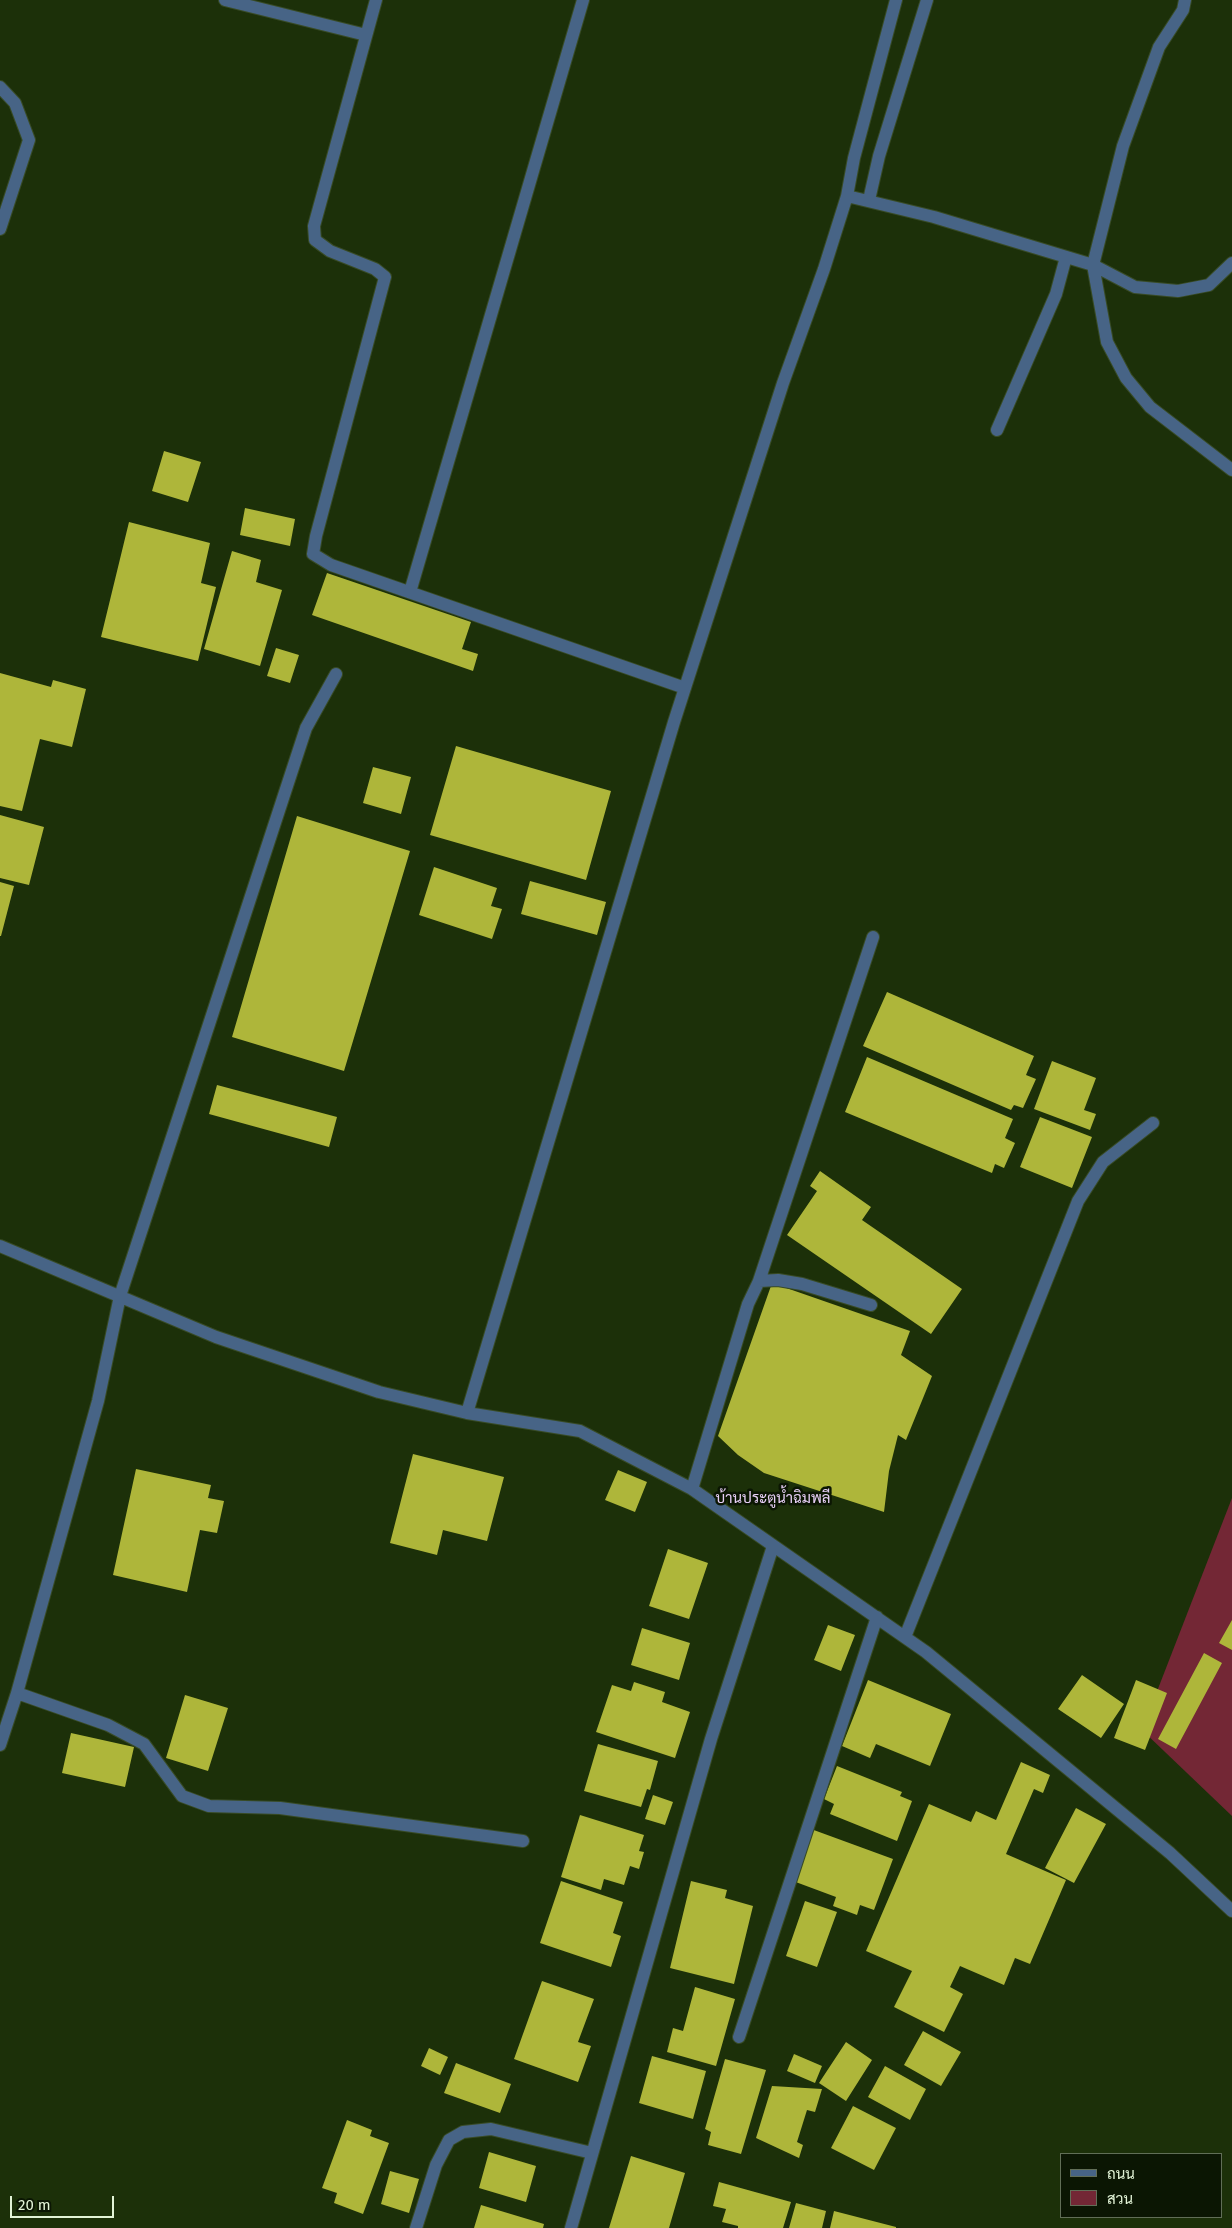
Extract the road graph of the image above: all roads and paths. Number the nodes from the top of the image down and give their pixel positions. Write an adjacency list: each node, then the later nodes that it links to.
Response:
1 (225, 0): 7 (street)
2 (376, 0): 7 (street)
3 (583, 0): 17 (street)
4 (896, 0): 9 (street)
5 (927, 0): 10 (street)
6 (1185, 0): 14 (street)
7 (366, 35): 17 (street)
8 (0, 87): 11 (street)
9 (847, 196): 10 (street); 19 (street)
10 (869, 200): 12 (street)
11 (0, 229)
12 (1066, 257): 14 (street); 15 (street)
13 (1232, 263): 14 (street)
14 (1093, 265): 16 (street)
15 (997, 430)
16 (1232, 470)
17 (410, 592): 19 (street)
18 (336, 674): 24 (street)
19 (685, 688): 26 (street)
20 (873, 938): 23 (street)
21 (1153, 1123): 30 (street)
22 (0, 1246): 24 (street)
23 (759, 1281): 25 (street); 27 (street)
24 (120, 1296): 26 (street); 31 (street)
25 (871, 1305)
26 (467, 1413): 27 (street)
27 (692, 1489): 28 (street)
28 (773, 1546): 29 (street); 36 (street)
29 (877, 1617): 30 (street); 35 (street)
30 (905, 1637): 34 (street)
31 (18, 1693): 32 (street); 33 (street)
32 (0, 1746)
33 (523, 1842)
34 (1232, 1911)
35 (740, 2036)
36 (592, 2153): 37 (street); 38 (street)
37 (416, 2228)
38 (571, 2228)

